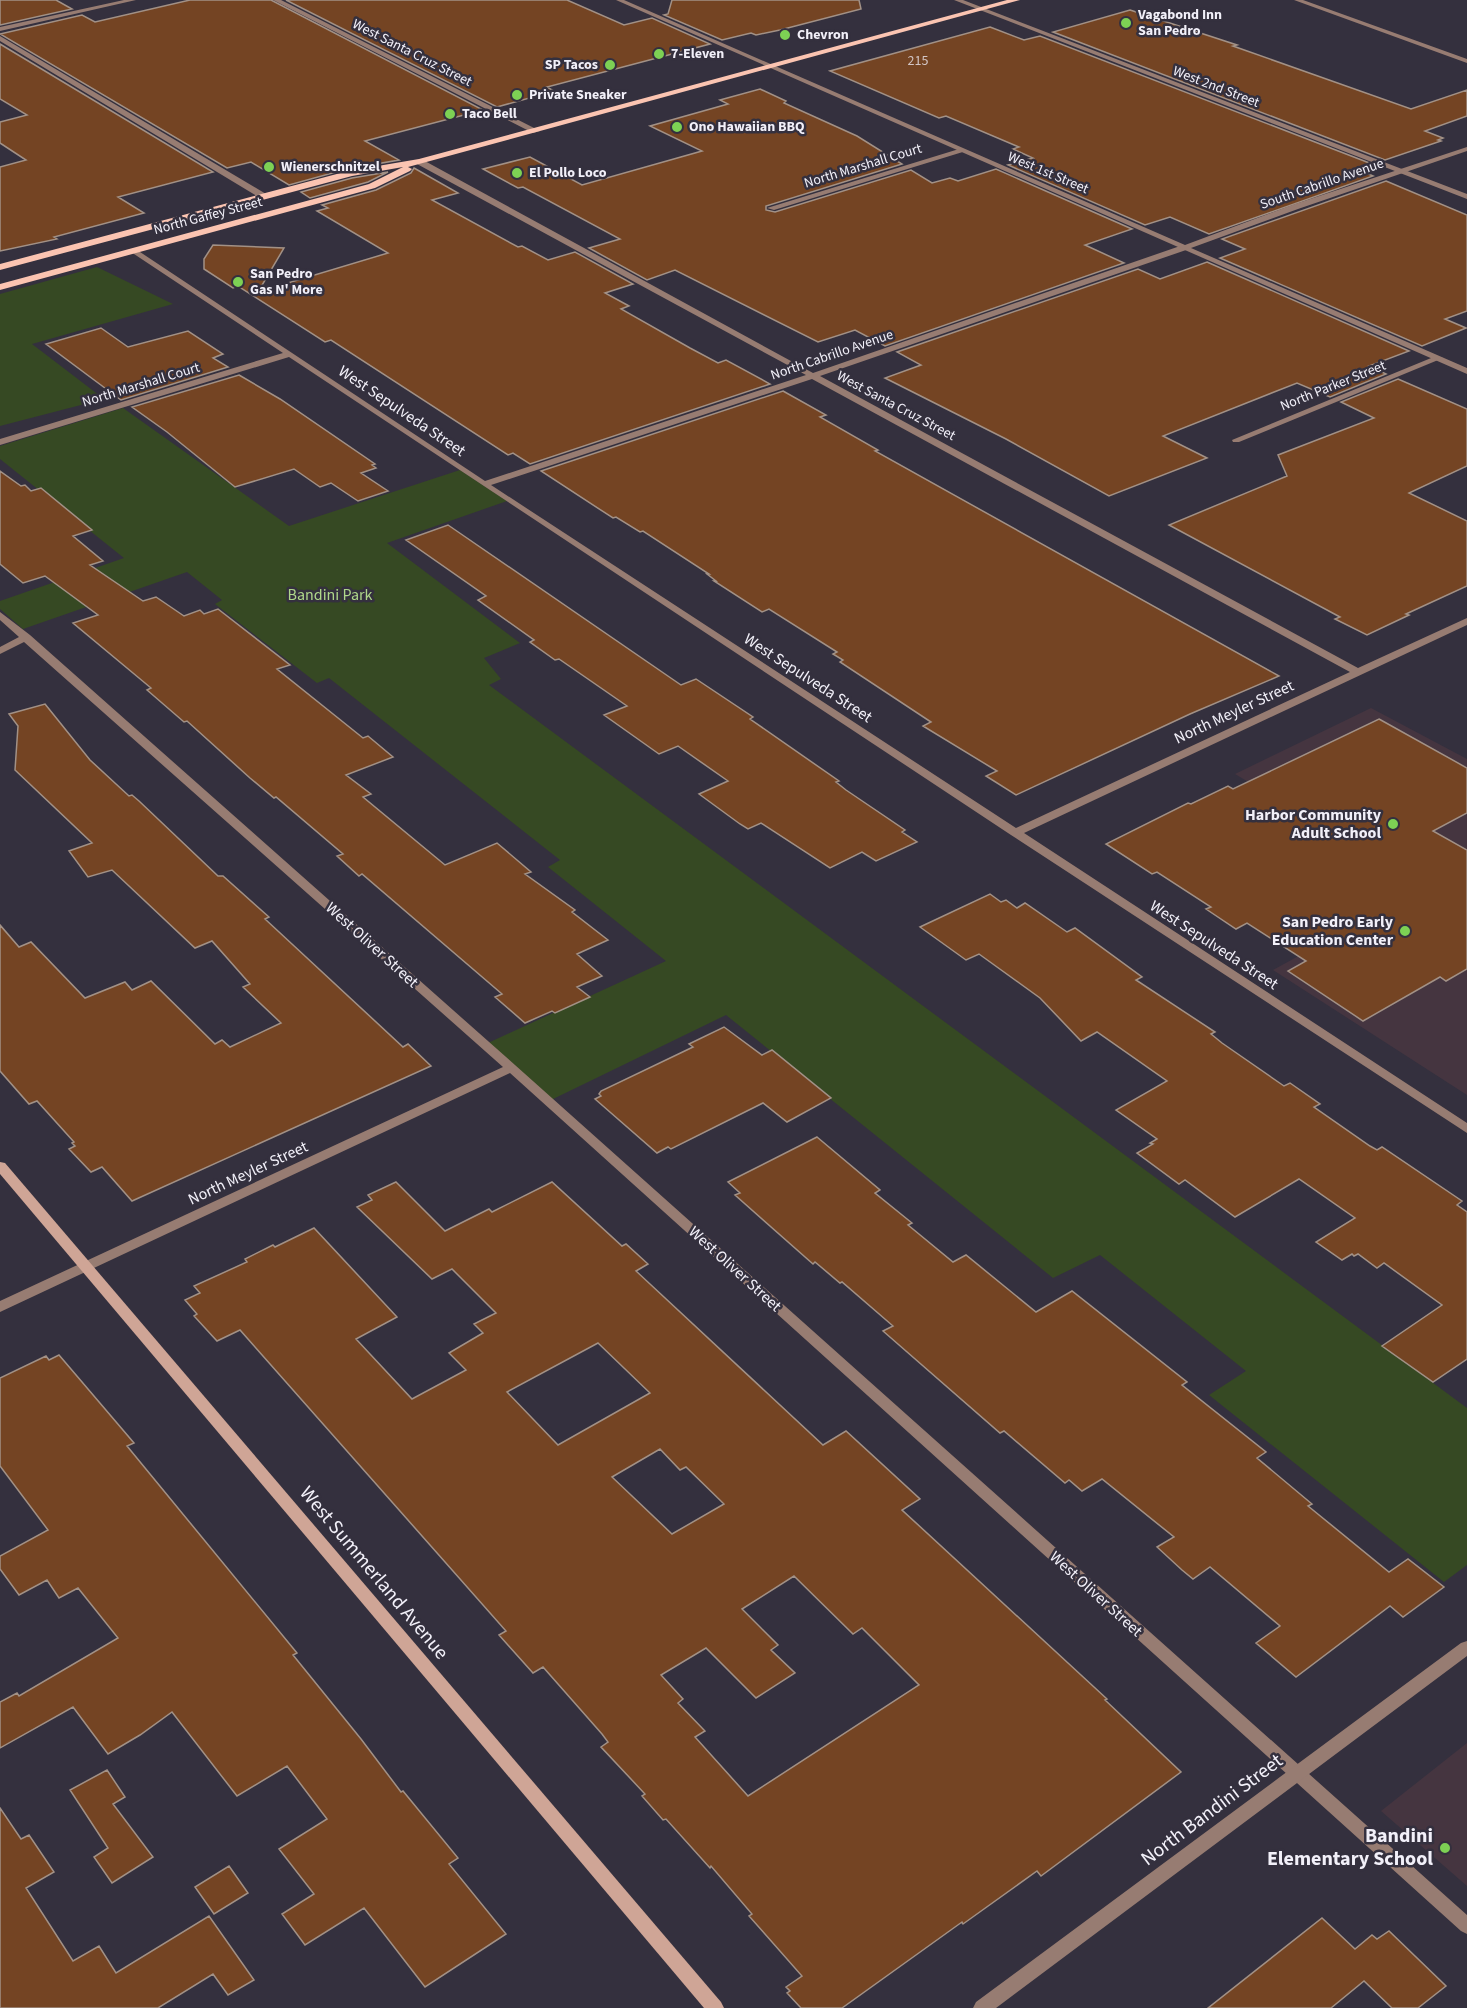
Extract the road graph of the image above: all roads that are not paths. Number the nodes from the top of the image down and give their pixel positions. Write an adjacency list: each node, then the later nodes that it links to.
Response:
1 (133, 0): 8 (street)
2 (276, 0): 12 (street, West Santa Cruz Street)
3 (619, 0): 11 (street, West 1st Street)
4 (957, 0): 7 (street, West 2nd Street)
5 (1016, 0): 7 (main road, North Gaffey Street)
6 (1297, 0): 10 (street)
7 (981, 9): 11 (main road, North Gaffey Street); 16 (street, West 2nd Street)
8 (0, 29)
9 (0, 38): 17 (street)
10 (1467, 61)
11 (774, 67): 12 (main road, North Gaffey Street); 14 (street, West 1st Street)
12 (536, 131): 15 (main road, North Gaffey Street)
13 (1467, 149): 16 (street, South Cabrillo Avenue)
14 (962, 151): 19 (street, North Marshall Court); 20 (street, West 1st Street)
15 (420, 162): 17 (main road, North Gaffey Street); 21 (main road, North Gaffey Street); 27 (street, West Santa Cruz Street)
16 (1401, 171): 18 (street, West 2nd Street); 20 (street, South Cabrillo Avenue)
17 (263, 196): 22 (main road, North Gaffey Street)
18 (1467, 197)
19 (771, 208)
20 (1186, 247): 25 (street, West 1st Street); 27 (street, North Cabrillo Avenue)
21 (134, 250): 23 (main road, North Gaffey Street); 24 (street, West Sepulveda Street)
22 (0, 267)
23 (0, 286)
24 (290, 354): 29 (street, North Marshall Court); 30 (street, West Sepulveda Street)
25 (1439, 358): 26 (street, West 1st Street); 28 (street, North Parker Street)
26 (1467, 371)
27 (812, 376): 30 (street, North Cabrillo Avenue); 35 (street, West Santa Cruz Street)
28 (1236, 440)
29 (0, 442)
30 (484, 484): 36 (street, West Sepulveda Street)
31 (0, 615): 33 (street, West Oliver Street)
32 (1467, 621): 35 (street, North Meyler Street)
33 (26, 637): 34 (street); 37 (street, West Oliver Street)
34 (0, 651)
35 (1359, 673): 36 (street, North Meyler Street)
36 (1015, 833): 38 (street, West Sepulveda Street)
37 (511, 1068): 40 (street, North Meyler Street); 43 (street, West Oliver Street)
38 (1467, 1129)
39 (0, 1166): 40 (main road, West Summerland Avenue)
40 (86, 1266): 41 (street, North Meyler Street); 45 (main road, West Summerland Avenue)
41 (0, 1306)
42 (1467, 1647): 43 (street, North Bandini Street)
43 (1296, 1774): 44 (street, West Oliver Street); 46 (street, North Bandini Street)
44 (1467, 1926)
45 (715, 2008)
46 (982, 2008)

